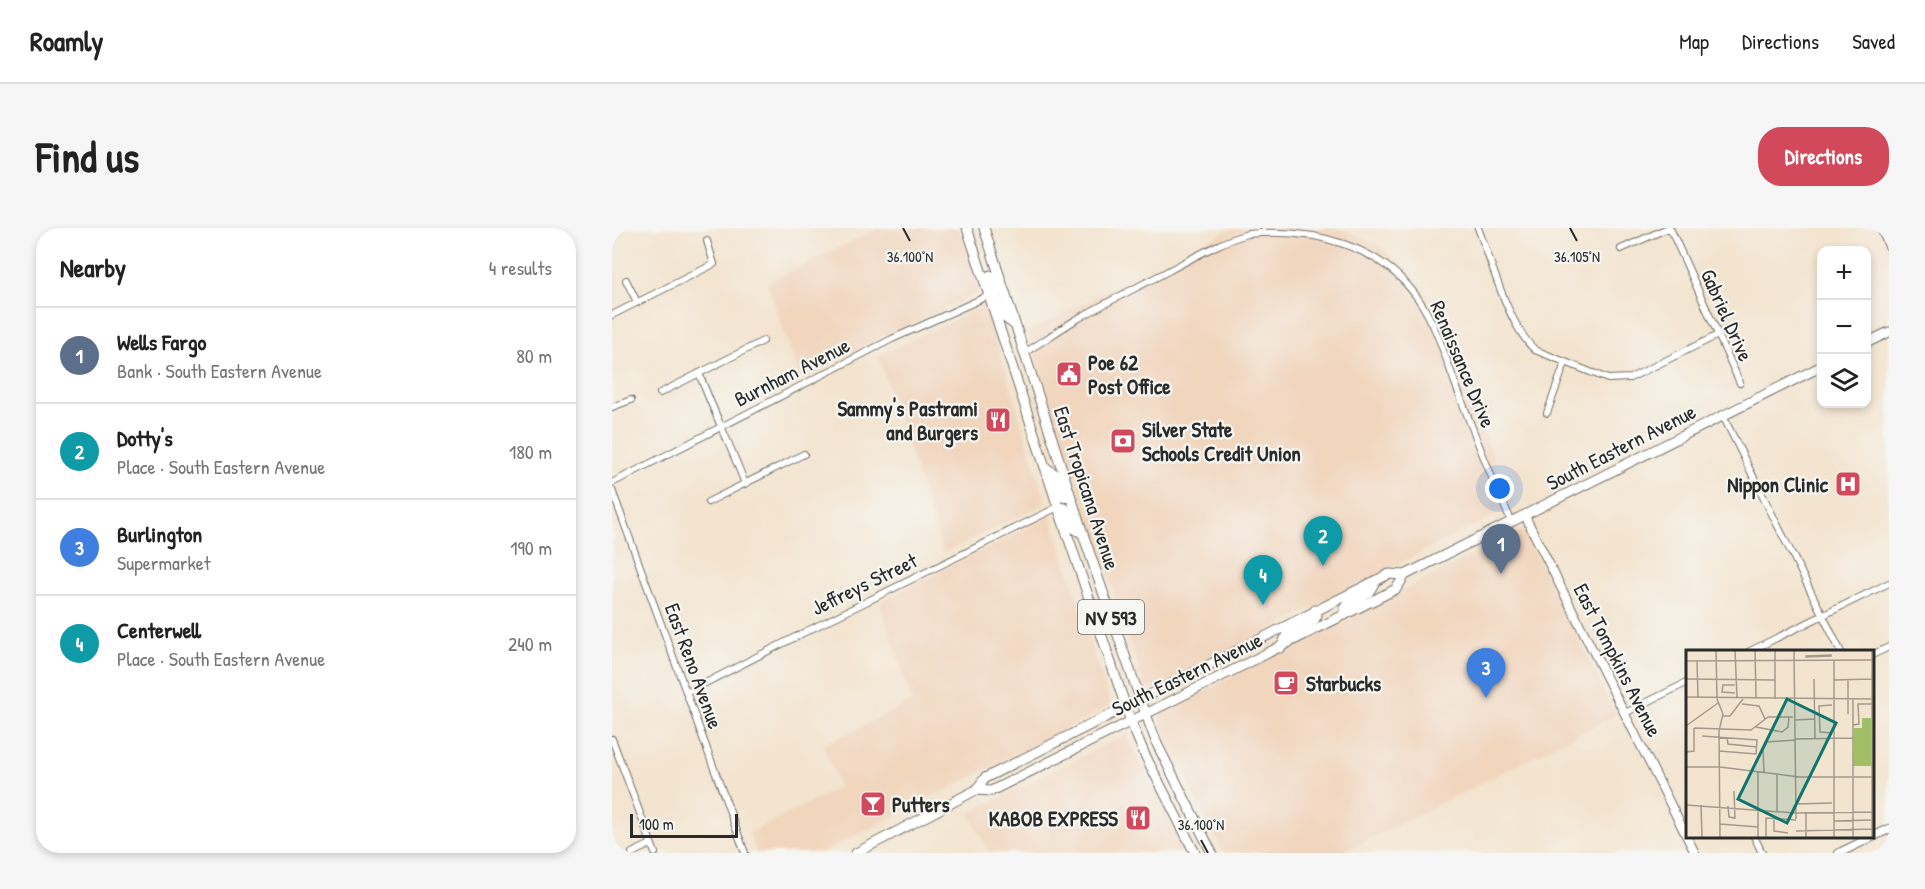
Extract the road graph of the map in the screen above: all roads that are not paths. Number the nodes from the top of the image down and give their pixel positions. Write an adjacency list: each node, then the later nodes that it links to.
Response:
1 (968, 228): 9 (main road, East Tropicana Avenue / NV 593)
2 (984, 228): 11 (main road, East Tropicana Avenue / NV 593)
3 (1478, 228): 21 (street)
4 (1669, 228): 8 (street); 17 (street, Gabriel Drive)
5 (1881, 228): 7 (street)
6 (707, 241): 13 (street)
7 (1889, 246)
8 (1621, 249)
9 (979, 261): 11 (main road); 12 (main road, East Tropicana Avenue / NV 593)
10 (626, 279): 13 (street)
11 (1006, 294): 15 (main road, East Tropicana Avenue / NV 593)
12 (990, 295): 15 (main road); 30 (street, Burnham Avenue); 32 (main road, East Tropicana Avenue / NV 593)
13 (637, 302): 14 (street)
14 (612, 315)
15 (1015, 325): 20 (main road, East Tropicana Avenue / NV 593)
16 (1889, 332): 19 (main road)
17 (1718, 335): 21 (street); 24 (street, Gabriel Drive)
18 (763, 341): 23 (street)
19 (1871, 341)
20 (1024, 353): 36 (main road, East Tropicana Avenue / NV 593); 40 (street, Renaissance Drive)
21 (1565, 363): 28 (street)
22 (1817, 368): 29 (main road, South Eastern Avenue)
23 (699, 373): 25 (street); 30 (street)
24 (1740, 383)
25 (660, 393)
26 (631, 400): 27 (street)
27 (612, 407)
28 (1546, 413)
29 (1722, 416): 39 (main road, South Eastern Avenue); 47 (street)
30 (722, 427): 33 (street, Burnham Avenue); 34 (street)
31 (804, 454): 34 (street)
32 (1045, 467): 36 (main road); 38 (main road, East Tropicana Avenue / NV 593)
33 (612, 483)
34 (745, 484): 37 (street)
35 (612, 490): 54 (street, East Reno Avenue)
36 (1071, 498): 41 (main road, East Tropicana Avenue / NV 593)
37 (708, 502)
38 (1058, 507): 41 (main road); 54 (street, Jeffreys Street); 56 (main road, East Tropicana Avenue / NV 593)
39 (1525, 516): 40 (main road, South Eastern Avenue); 57 (street, East Tompkins Avenue)
40 (1512, 522): 42 (main road, South Eastern Avenue)
41 (1083, 534): 55 (main road, East Tropicana Avenue / NV 593)
42 (1405, 575): 43 (main road, South Eastern Avenue); 46 (main road, South Eastern Avenue)
43 (1376, 580): 45 (main road, South Eastern Avenue); 46 (main road)
44 (1889, 583): 47 (street)
45 (1315, 610): 49 (main road); 55 (main road, South Eastern Avenue)
46 (1346, 615): 49 (main road, South Eastern Avenue)
47 (1823, 616): 50 (street); 51 (street)
48 (1889, 647): 52 (street)
49 (1281, 648): 58 (main road, South Eastern Avenue)
50 (1752, 650)
51 (1840, 650)
52 (1874, 654)
53 (1686, 683): 57 (street)
54 (686, 693): 72 (street, East Reno Avenue)
55 (1141, 699): 56 (main road, South Eastern Avenue); 58 (main road, East Tropicana Avenue / NV 593)
56 (1126, 706): 59 (main road, East Tropicana Avenue / NV 593); 61 (main road, South Eastern Avenue)
57 (1625, 713): 63 (street, East Tompkins Avenue)
58 (1147, 715): 59 (main road, South Eastern Avenue); 74 (main road, East Tropicana Avenue / NV 593)
59 (1131, 722): 61 (main road, South Eastern Avenue); 69 (main road, East Tropicana Avenue / NV 593)
60 (612, 739): 68 (street)
61 (976, 790): 73 (main road, South Eastern Avenue)
62 (1889, 829): 64 (street)
63 (1686, 835)
64 (1874, 836)
65 (1688, 838): 75 (street, East Tompkins Avenue)
66 (1754, 838): 76 (street)
67 (1870, 838): 77 (street)
68 (651, 844): 70 (street); 71 (street)
69 (1194, 851)
70 (633, 853)
71 (655, 853)
72 (745, 853)
73 (857, 853)
74 (1212, 853)
75 (1695, 853)
76 (1762, 853)
77 (1839, 853)

